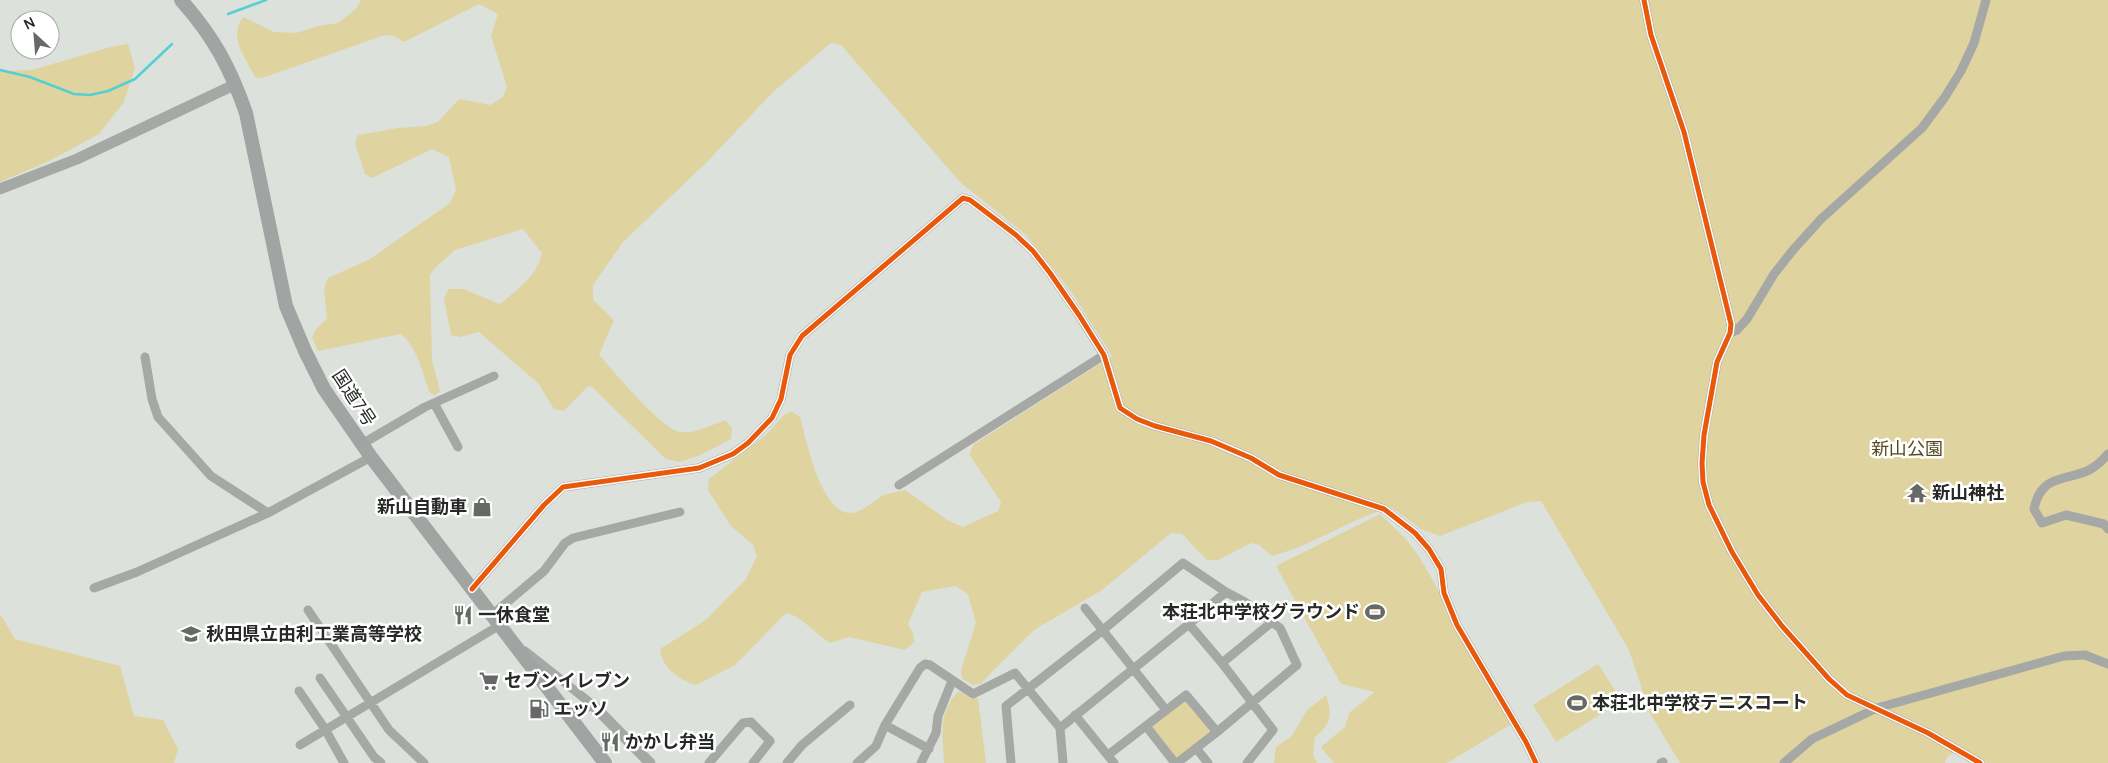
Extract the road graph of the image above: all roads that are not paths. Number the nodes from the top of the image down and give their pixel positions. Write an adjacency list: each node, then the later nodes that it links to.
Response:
1 (181, 0): 4 (highway, 国道7号)
2 (1644, 0): 6 (street)
3 (1986, 0): 6 (street)
4 (236, 84): 5 (street); 11 (highway, 国道7号)
5 (0, 189)
6 (1730, 333): 40 (street)
7 (1104, 355): 15 (street); 20 (street); 70 (street)
8 (145, 357): 17 (street)
9 (494, 376): 10 (street)
10 (434, 403): 11 (street); 12 (street)
11 (362, 444): 14 (highway, 国道7号)
12 (458, 447)
13 (2108, 454): 18 (street)
14 (371, 457): 17 (street); 20 (highway, 国道7号)
15 (899, 485)
16 (680, 512): 24 (street)
17 (268, 513): 19 (street)
18 (2108, 529)
19 (94, 588)
20 (472, 589): 24 (highway, 国道7号)
21 (1226, 592): 25 (street); 26 (street); 27 (street)
22 (1085, 608): 27 (street)
23 (308, 610): 36 (street)
24 (496, 620): 28 (highway, 国道7号); 36 (street)
25 (1272, 622): 29 (street); 37 (street)
26 (1189, 624): 29 (street); 31 (street)
27 (1103, 630): 31 (street); 34 (street)
28 (510, 639): 38 (street); 44 (highway, 国道7号)
29 (1222, 662): 37 (street)
30 (2108, 664): 40 (street)
31 (1133, 670): 41 (street); 42 (street)
32 (320, 678): 43 (street)
33 (952, 681): 34 (street); 45 (street); 51 (street)
34 (1028, 689): 47 (street); 65 (street)
35 (299, 691): 48 (street)
36 (369, 702): 43 (street); 57 (street)
37 (1253, 702): 49 (street); 54 (street)
38 (593, 705): 44 (street); 59 (street)
39 (850, 705): 62 (street)
40 (1877, 708): 71 (street); 72 (street)
41 (1166, 710): 46 (street); 49 (street)
42 (1075, 715): 47 (street); 53 (street)
43 (346, 716): 48 (street); 56 (street)
44 (569, 717): 58 (highway, 国道7号)
45 (884, 725): 51 (street); 63 (street)
46 (1146, 726): 53 (street); 68 (street)
47 (1060, 728): 66 (street)
48 (325, 729): 50 (street); 55 (street)
49 (1217, 732): 52 (street)
50 (300, 744)
51 (929, 748): 64 (street)
52 (1196, 748): 68 (street); 69 (street)
53 (1108, 755): 67 (street)
54 (1249, 762)
55 (344, 763)
56 (381, 763)
57 (424, 763)
58 (605, 763)
59 (650, 763)
60 (709, 763): 61 (street)
61 (753, 763)
62 (787, 763)
63 (857, 763)
64 (921, 763)
65 (1011, 763)
66 (1063, 763)
67 (1114, 763)
68 (1176, 763)
69 (1208, 763)
70 (1536, 763)
71 (1784, 763)
72 (1980, 763)

